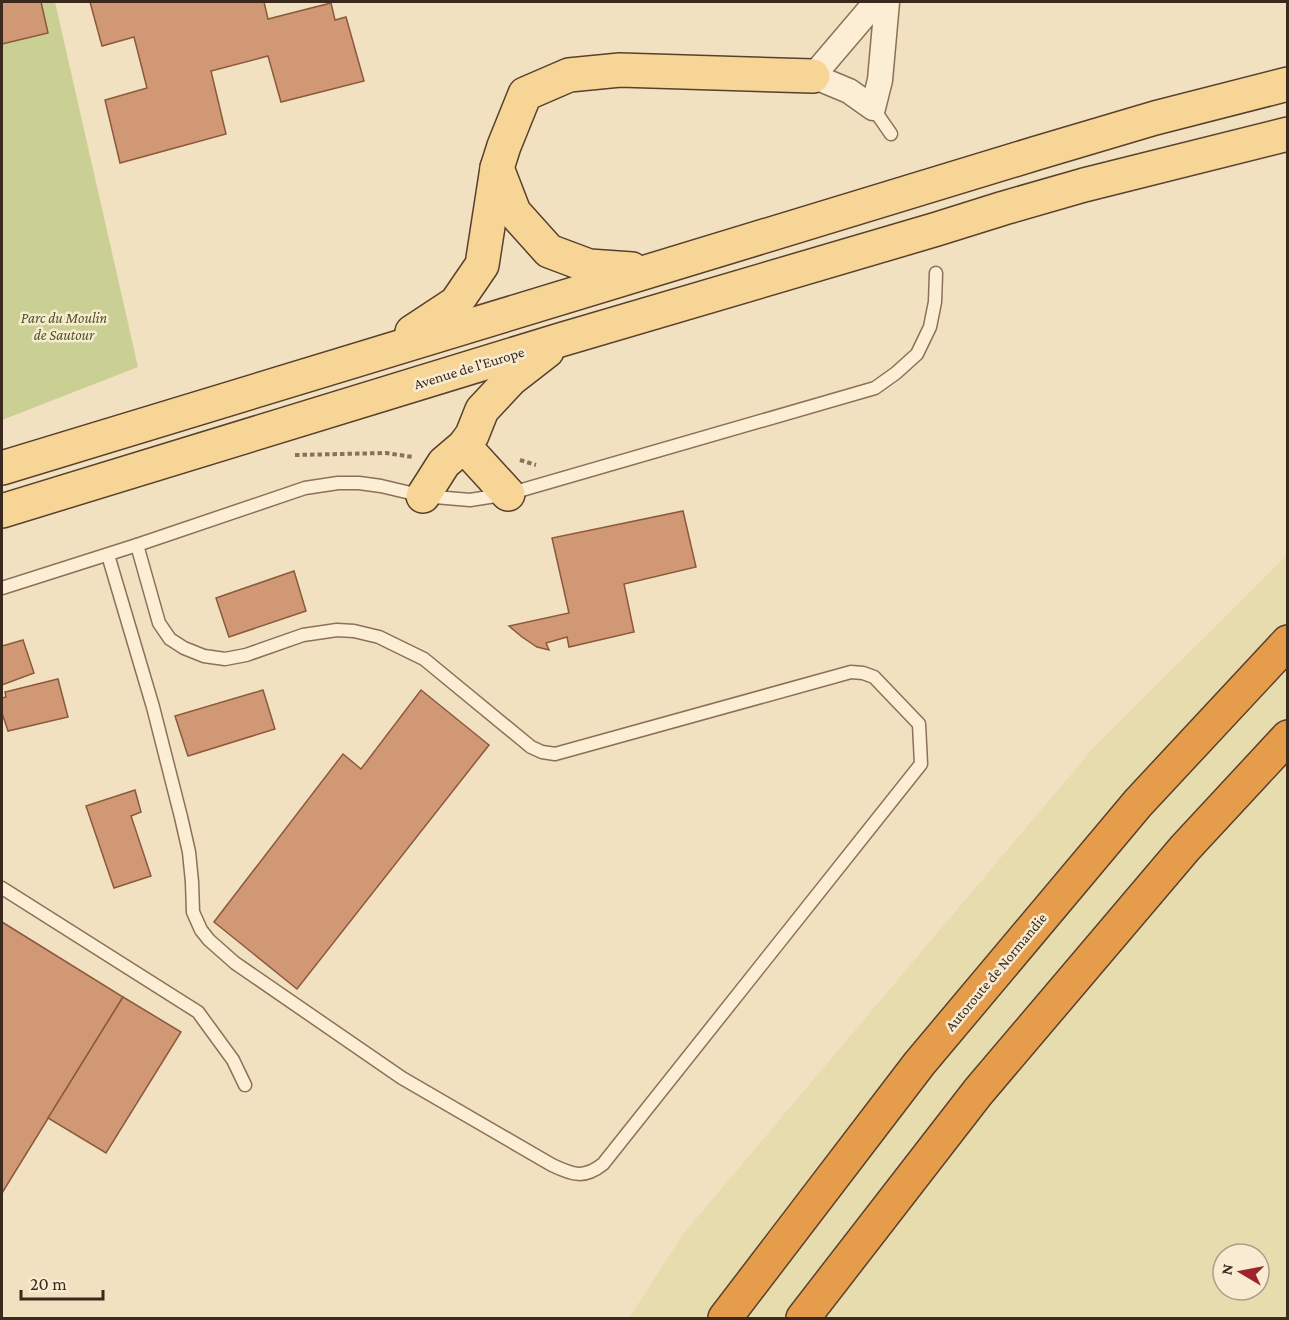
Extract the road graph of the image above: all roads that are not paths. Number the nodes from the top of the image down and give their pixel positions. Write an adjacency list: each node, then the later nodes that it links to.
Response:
1 (876, 2): 3 (street)
2 (887, 2): 5 (street)
3 (813, 76): 5 (street); 8 (main road)
4 (1287, 84): 9 (main road)
5 (873, 108): 6 (lane)
6 (891, 134)
7 (1287, 134): 11 (main road, Avenue de l'Europe)
8 (497, 168): 9 (main road); 12 (main road)
9 (651, 270): 12 (main road)
10 (936, 273): 15 (lane)
11 (560, 340): 13 (main road); 17 (main road, Avenue de l'Europe)
12 (392, 348): 14 (main road)
13 (464, 446): 15 (main road); 16 (main road)
14 (2, 468)
15 (508, 494): 16 (lane)
16 (423, 496): 18 (lane)
17 (2, 512)
18 (137, 545): 19 (lane); 19 (lane)
19 (108, 555): 20 (lane)
20 (2, 588)
21 (1287, 642): 25 (highway, Autoroute de Normandie)
22 (1287, 737): 26 (highway)
23 (2, 888): 24 (lane)
24 (245, 1085)
25 (725, 1318)
26 (803, 1318)

